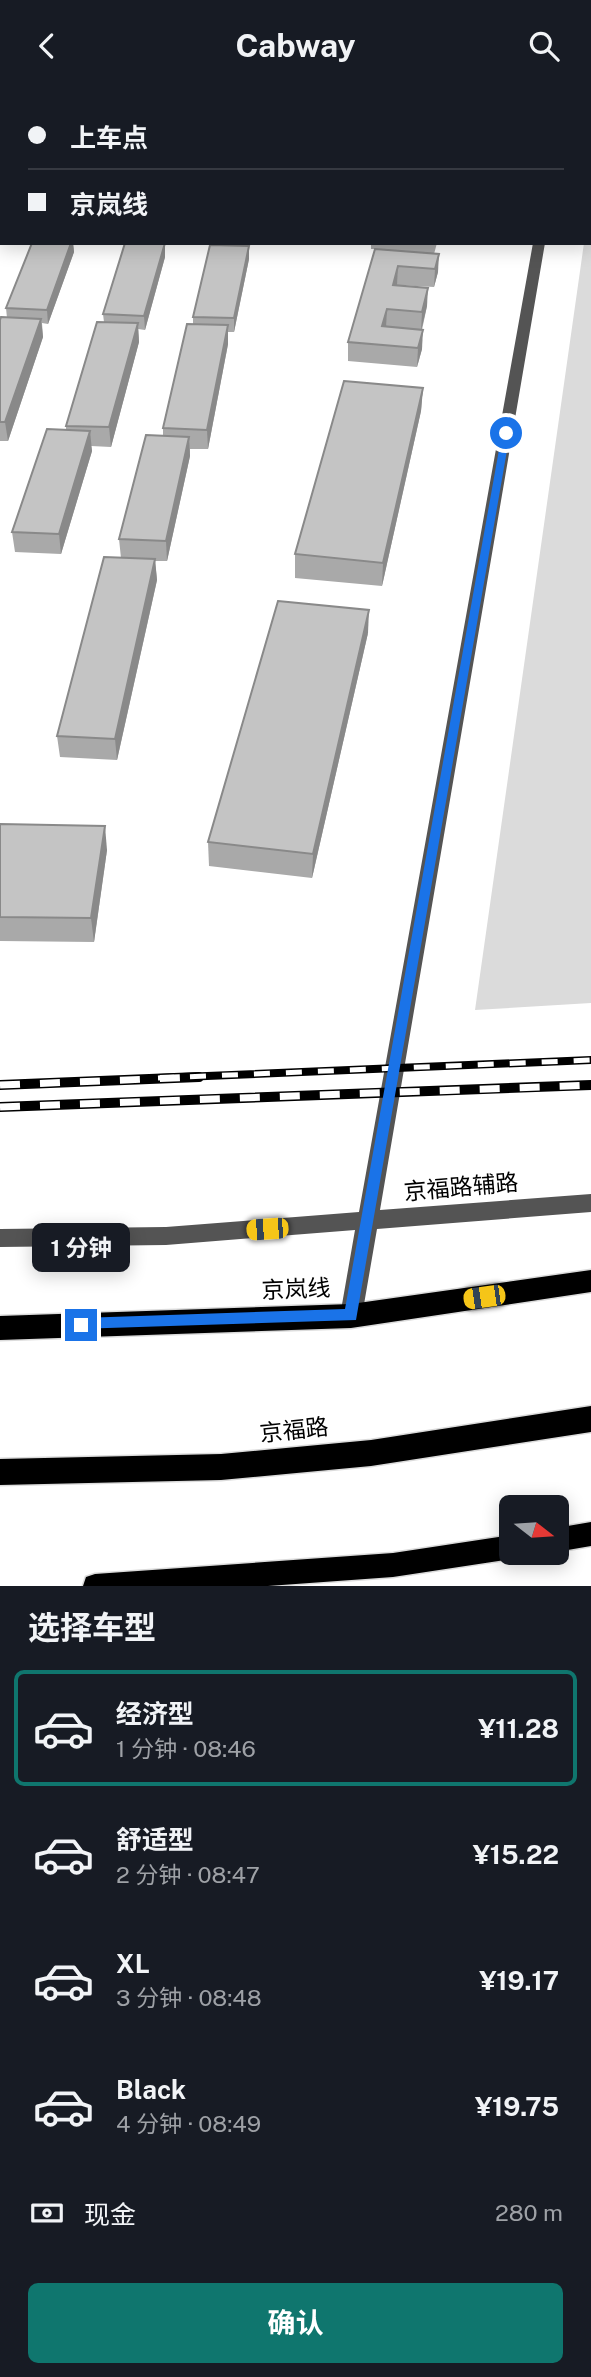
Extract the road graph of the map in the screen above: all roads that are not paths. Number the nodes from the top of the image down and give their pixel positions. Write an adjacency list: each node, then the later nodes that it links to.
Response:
1 (539, 245): 3 (street)
2 (591, 1203): 3 (street, 京福路辅路)
3 (368, 1222): 4 (street, 京福路辅路); 6 (street)
4 (0, 1238)
5 (591, 1282): 6 (highway, 京岚线)
6 (351, 1315): 7 (highway, 京岚线)
7 (0, 1328)
8 (591, 1419): 9 (highway, 京福路)
9 (0, 1472)
10 (591, 1534): 11 (main road)
11 (569, 1538)
12 (499, 1549): 13 (main road)
13 (95, 1586)

